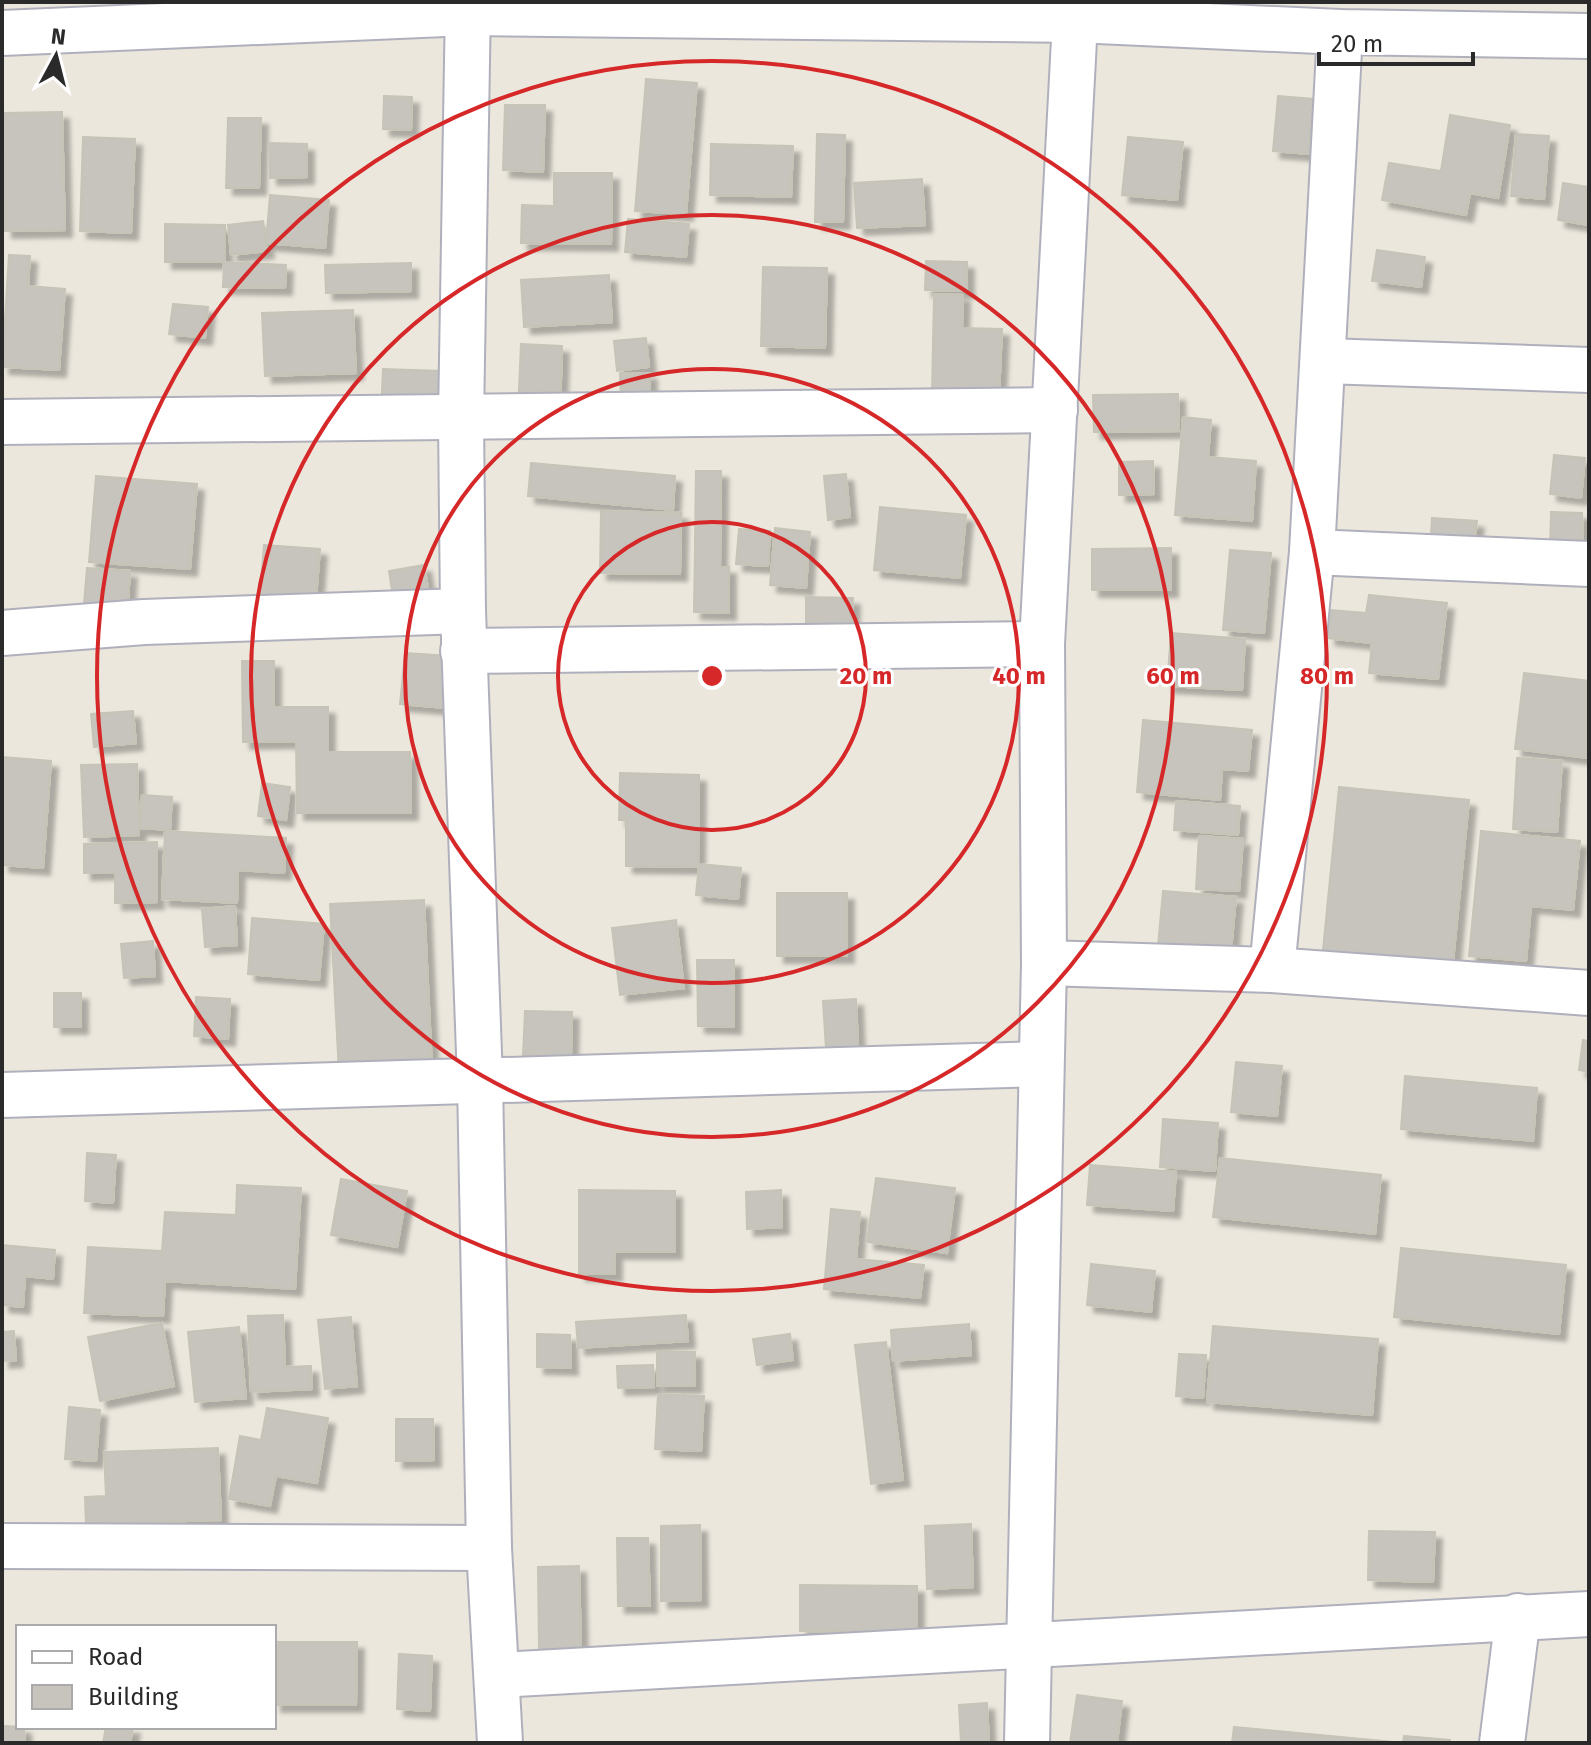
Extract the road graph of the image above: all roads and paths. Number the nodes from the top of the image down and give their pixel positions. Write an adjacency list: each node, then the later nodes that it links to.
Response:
1 (468, 7): 2 (street); 4 (street); 9 (street)
2 (1076, 11): 3 (street); 8 (street)
3 (1340, 32): 5 (street); 6 (street)
4 (2, 33)
5 (1589, 36)
6 (1324, 361): 7 (street); 11 (street)
7 (1589, 370)
8 (1055, 410): 9 (street); 15 (street)
9 (461, 419): 10 (street); 13 (street)
10 (2, 422)
11 (1312, 552): 12 (street); 17 (street)
12 (1589, 564)
13 (463, 631): 14 (street); 15 (street); 20 (street)
14 (2, 633)
15 (1042, 644): 16 (street)
16 (1044, 963): 17 (street); 19 (street)
17 (1272, 970): 18 (street)
18 (1589, 993)
19 (1040, 1064): 20 (street); 26 (street)
20 (480, 1081): 21 (street); 23 (street)
21 (2, 1095)
22 (2, 1546): 23 (street)
23 (489, 1548): 27 (street)
24 (1589, 1614): 25 (street)
25 (1518, 1616): 26 (street); 30 (street)
26 (1027, 1643): 27 (street); 29 (street)
27 (499, 1675): 28 (street)
28 (500, 1743)
29 (1027, 1743)
30 (1502, 1743)

